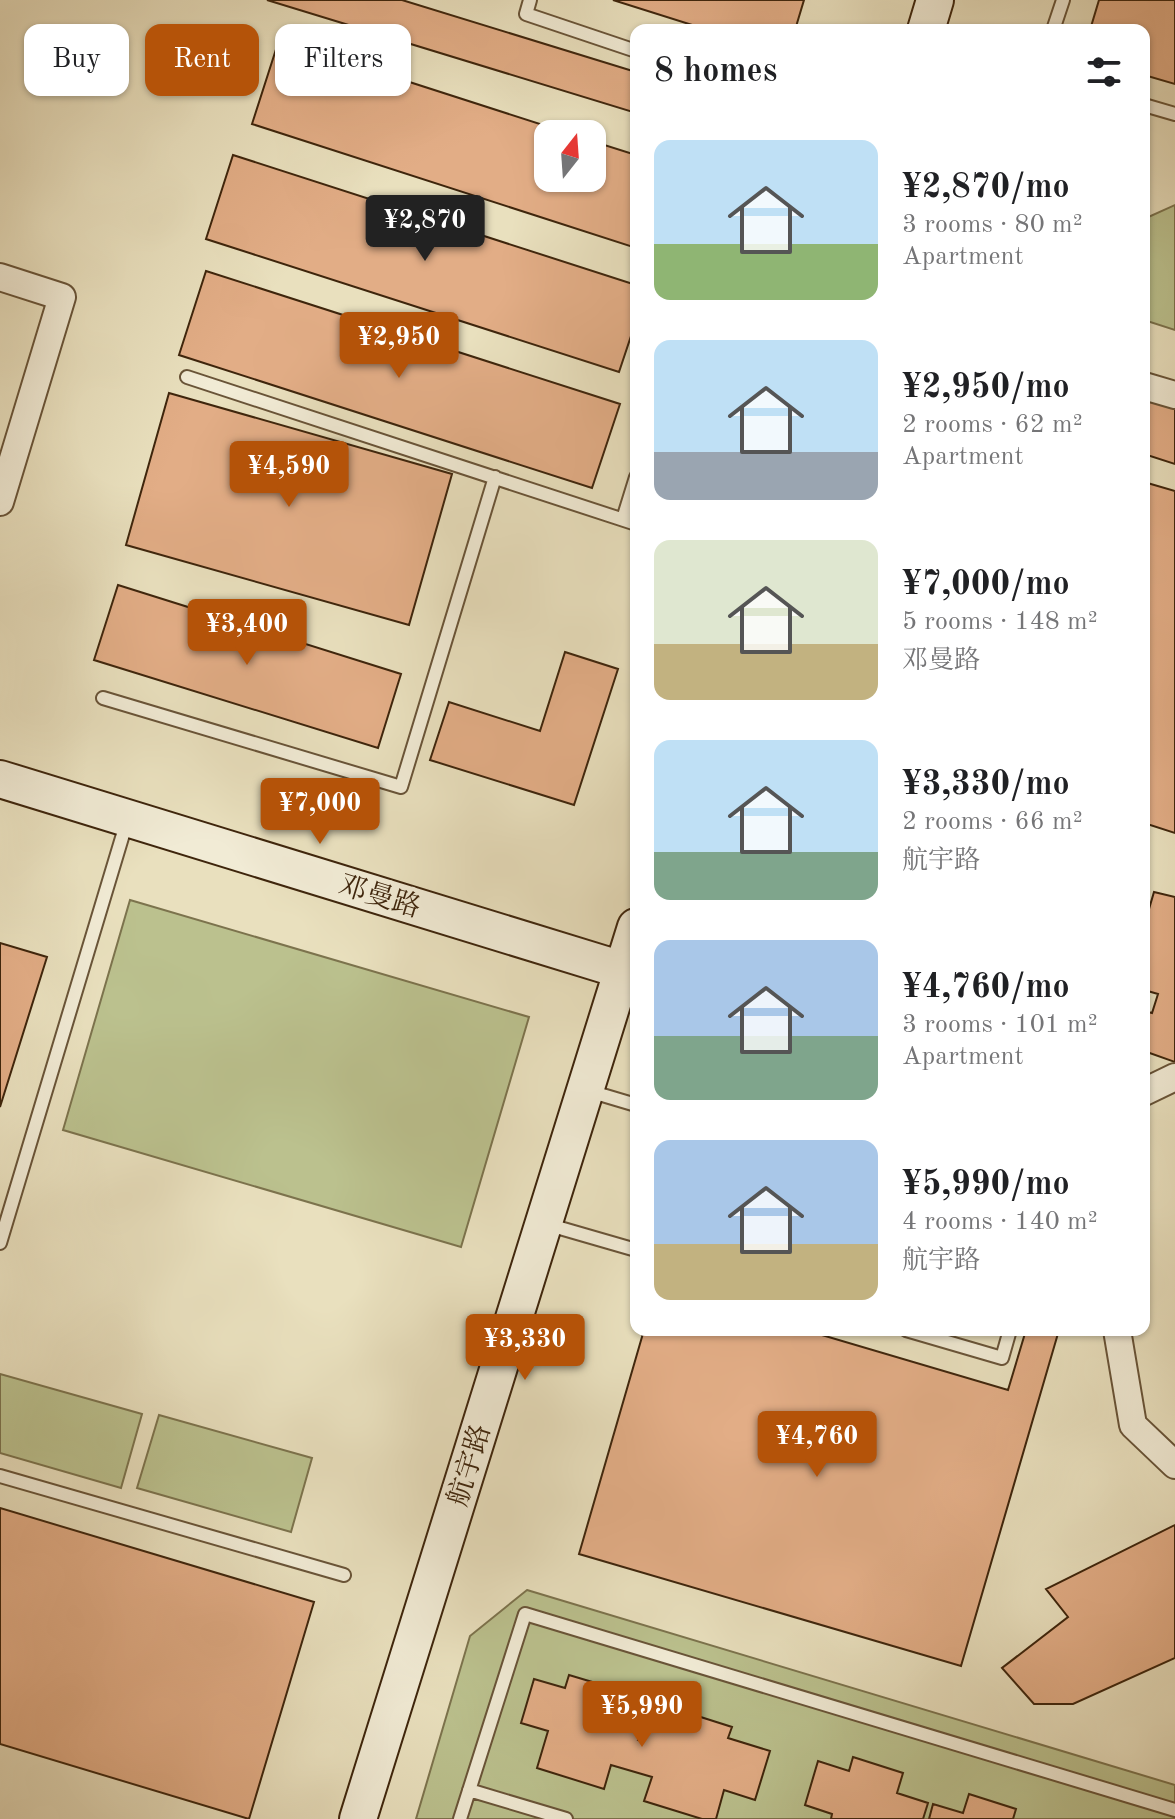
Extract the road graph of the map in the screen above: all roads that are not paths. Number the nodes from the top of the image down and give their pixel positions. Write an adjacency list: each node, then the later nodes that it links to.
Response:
1 (530, 0): 6 (lane)
2 (935, 0): 4 (street)
3 (1063, 0): 5 (lane)
4 (928, 24)
5 (1055, 24)
6 (630, 49)
7 (1150, 107): 8 (lane)
8 (1175, 114)
9 (0, 277): 15 (street)
10 (187, 377): 13 (lane)
11 (1150, 388): 12 (street)
12 (1175, 395)
13 (495, 477): 16 (lane); 18 (lane)
14 (630, 496): 16 (lane)
15 (0, 502)
16 (623, 519): 17 (lane)
17 (630, 522)
18 (103, 698)
19 (0, 779): 20 (street, 邓曼路)
20 (128, 818): 21 (street, 邓曼路); 27 (lane)
21 (629, 972): 23 (street, 航宇路)
22 (1175, 1077): 24 (street)
23 (585, 1089): 25 (lane); 28 (street, 航宇路)
24 (1150, 1089)
25 (630, 1103)
26 (0, 1189): 27 (lane)
27 (15, 1194): 29 (lane)
28 (543, 1223): 30 (lane); 39 (street, 航宇路)
29 (0, 1243)
30 (630, 1248)
31 (927, 1336): 32 (lane)
32 (1008, 1336)
33 (1118, 1336): 34 (street)
34 (1175, 1465)
35 (0, 1476): 36 (lane)
36 (344, 1575)
37 (469, 1790): 38 (lane); 40 (lane); 41 (lane)
38 (1175, 1810)
39 (358, 1819)
40 (460, 1819)
41 (566, 1819)

